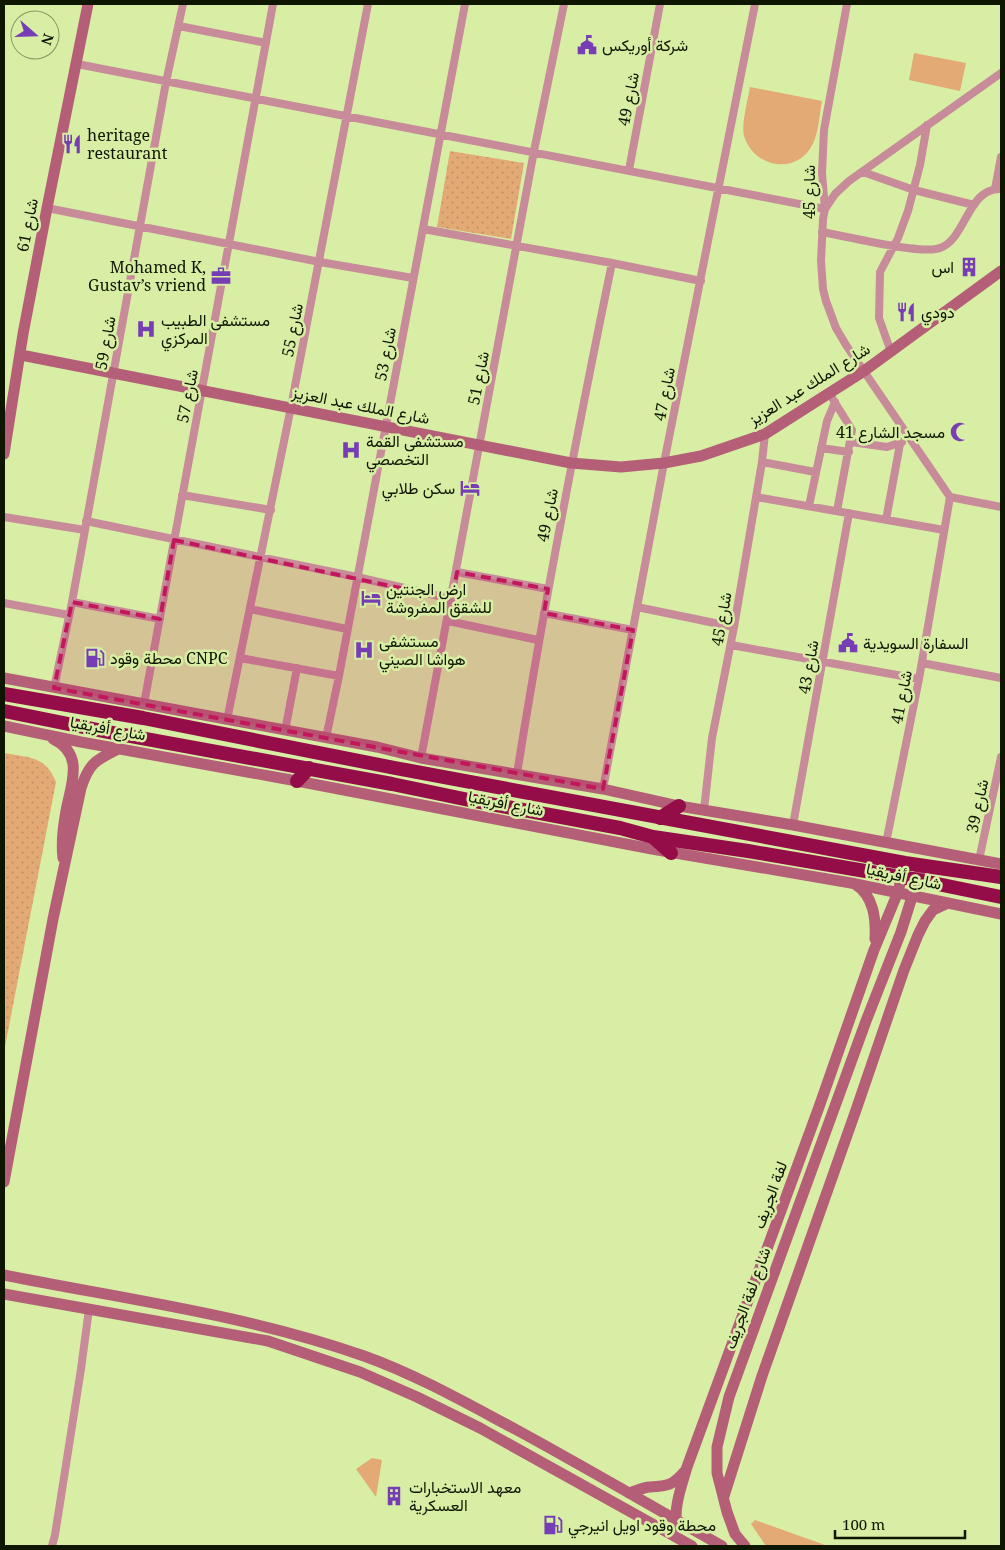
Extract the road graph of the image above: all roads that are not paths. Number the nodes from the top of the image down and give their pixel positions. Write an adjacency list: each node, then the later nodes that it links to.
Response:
1 (88, 4): 12 (street, شارع 61)
2 (183, 4): 10 (street, شارع 59)
3 (273, 4): 11 (street, شارع 57)
4 (368, 4): 16 (street, شارع 55)
5 (465, 4): 18 (street, شارع 53)
6 (564, 4): 19 (street, شارع 51)
7 (660, 4): 21 (street, شارع 49)
8 (755, 4): 23 (street, شارع 47)
9 (846, 4): 28 (street, شارع 45)
10 (179, 26): 11 (street); 14 (street, شارع 59)
11 (266, 43): 15 (street, شارع 57)
12 (77, 64): 14 (street); 27 (street, شارع 61)
13 (1001, 73): 17 (street)
14 (166, 82): 15 (street); 29 (street, شارع 59)
15 (255, 99): 16 (street); 32 (street, شارع 57)
16 (347, 117): 18 (street); 35 (street, شارع 55)
17 (927, 125): 22 (street); 25 (street)
18 (440, 135): 19 (street); 30 (street, شارع 53)
19 (534, 152): 21 (street); 34 (street, شارع 51)
20 (1001, 157): 24 (street)
21 (629, 170): 23 (street)
22 (863, 172): 25 (street); 28 (street)
23 (719, 188): 28 (street); 39 (street, شارع 47)
24 (998, 189): 26 (street)
25 (914, 190): 26 (street); 33 (street)
26 (974, 205): 33 (street)
27 (47, 208): 29 (street); 41 (street, شارع 61)
28 (825, 209): 31 (street, شارع 45)
29 (140, 227): 32 (street); 43 (street, شارع 59)
30 (423, 229): 34 (street); 38 (street, شارع 53)
31 (822, 232): 33 (street); 42 (street, شارع 45)
32 (228, 244): 35 (street); 44 (street, شارع 57)
33 (894, 245): 40 (street)
34 (517, 246): 36 (street); 52 (street, شارع 51)
35 (320, 262): 38 (street); 46 (street, شارع 55)
36 (612, 263): 39 (street); 57 (street, شارع 49)
37 (1001, 271): 40 (street, شارع الملك عبد العزيز)
38 (413, 278): 47 (street, شارع 53)
39 (701, 281): 58 (street, شارع 47)
40 (891, 352): 42 (street, شارع الملك عبد العزيز)
41 (21, 355): 43 (street, شارع الملك عبد العزيز); 55 (street, شارع 61)
42 (864, 371): 45 (street, شارع الملك عبد العزيز); 49 (street, شارع 45)
43 (114, 372): 44 (street, شارع الملك عبد العزيز); 70 (street, شارع 59)
44 (203, 390): 46 (street, شارع الملك عبد العزيز); 60 (street, شارع 57)
45 (832, 398): 48 (street, شارع الملك عبد العزيز); 50 (street); 53 (street)
46 (291, 407): 47 (street, شارع الملك عبد العزيز); 65 (street, شارع 55)
47 (386, 425): 52 (street, شارع الملك عبد العزيز); 75 (street, شارع 53)
48 (765, 434): 56 (street, شارع 45); 58 (street, شارع الملك عبد العزيز)
49 (909, 437): 51 (street); 62 (street, شارع 45)
50 (850, 442): 51 (street); 54 (street)
51 (900, 444): 69 (street)
52 (480, 446): 57 (street, شارع الملك عبد العزيز); 74 (street, شارع 51)
53 (821, 448): 54 (street); 59 (street)
54 (849, 452): 66 (street)
55 (4, 454)
56 (762, 462): 59 (street); 61 (street, شارع 45)
57 (571, 463): 58 (street, شارع الملك عبد العزيز); 76 (street, شارع 49)
58 (664, 463): 80 (street, شارع 47)
59 (815, 472): 63 (street)
60 (182, 496): 65 (street); 72 (street, شارع 57)
61 (756, 497): 63 (street); 86 (street, شارع 45)
62 (950, 497): 64 (street); 71 (street, شارع 41)
63 (809, 506): 66 (street)
64 (1001, 507)
65 (271, 510): 73 (street, شارع 55)
66 (837, 511): 67 (street)
67 (849, 513): 69 (street); 92 (street, شارع 43)
68 (4, 517): 70 (street)
69 (886, 520): 71 (street)
70 (85, 525): 72 (street); 78 (street, شارع 59)
71 (944, 530): 93 (street, شارع 41)
72 (174, 540): 73 (street); 84 (street, شارع 57)
73 (261, 558): 75 (street); 81 (street, شارع 55)
74 (456, 572): 76 (street); 77 (street, شارع 51)
75 (357, 577): 77 (street); 87 (street, شارع 53)
76 (548, 589): 82 (street, شارع 49)
77 (452, 599): 85 (street, شارع 51)
78 (72, 602): 83 (street, شارع 59); 84 (street)
79 (4, 603): 83 (street)
80 (637, 608): 86 (street); 88 (street, شارع 47)
81 (250, 609): 87 (street); 91 (street, شارع 55)
82 (544, 613): 88 (street); 89 (street, شارع 49)
83 (69, 615): 99 (street, شارع 59)
84 (160, 619): 101 (street, شارع 57)
85 (448, 621): 89 (street); 110 (street, شارع 51)
86 (734, 627): 90 (street, شارع 45)
87 (348, 629): 95 (street, شارع 53)
88 (633, 630): 115 (street, شارع 47)
89 (538, 640): 112 (street, شارع 49)
90 (731, 645): 92 (street); 118 (street, شارع 45)
91 (240, 658): 94 (street); 103 (street, شارع 55)
92 (822, 662): 98 (street); 120 (street, شارع 43)
93 (922, 663): 97 (street); 98 (street, شارع 41)
94 (297, 668): 95 (street); 105 (street)
95 (339, 676): 107 (street, شارع 53)
96 (4, 678): 99 (street, شارع أفريقيا)
97 (1001, 678)
98 (919, 679): 122 (street, شارع 41)
99 (54, 688): 101 (street, شارع أفريقيا)
100 (4, 694): 114 (highway, شارع أفريقيا)
101 (144, 704): 103 (street, شارع أفريقيا)
102 (4, 711): 111 (highway, شارع أفريقيا)
103 (227, 720): 105 (street, شارع أفريقيا)
104 (4, 726): 106 (street, شارع أفريقيا)
105 (285, 731): 107 (street, شارع أفريقيا)
106 (42, 734): 108 (street, شارع أفريقيا); 128 (street)
107 (326, 738): 110 (street, شارع أفريقيا)
108 (118, 749): 113 (street, شارع أفريقيا); 128 (street)
109 (1001, 756): 124 (street, شارع 39)
110 (421, 758): 112 (street, شارع أفريقيا)
111 (309, 768): 113 (highway); 116 (highway, شارع أفريقيا)
112 (517, 774): 115 (street, شارع أفريقيا)
113 (297, 781): 123 (street, شارع أفريقيا)
114 (471, 782): 116 (highway); 119 (highway, شارع أفريقيا)
115 (603, 789): 117 (street, شارع أفريقيا)
116 (469, 800): 121 (highway, شارع أفريقيا)
117 (679, 806): 118 (street, شارع أفريقيا); 119 (highway)
118 (704, 810): 120 (street, شارع أفريقيا)
119 (660, 818): 125 (highway, شارع أفريقيا)
120 (793, 825): 122 (street, شارع أفريقيا)
121 (653, 837): 123 (highway); 132 (highway, شارع أفريقيا)
122 (886, 844): 124 (street, شارع أفريقيا)
123 (672, 853): 131 (street, شارع أفريقيا)
124 (979, 860): 126 (street, شارع أفريقيا)
125 (905, 863): 127 (highway, شارع أفريقيا); 132 (street, لفة الجريف)
126 (1001, 864)
127 (922, 865): 129 (highway, شارع أفريقيا); 130 (street)
128 (63, 867): 138 (street)
129 (1001, 877)
130 (918, 880): 132 (highway, شارع أفريقيا); 133 (street); 134 (highway, شارع أفريقيا)
131 (852, 883): 132 (street, شارع أفريقيا); 137 (street)
132 (900, 885): 133 (street, شارع أفريقيا); 137 (street, لفة الجريف)
133 (914, 895): 135 (street, شارع أفريقيا); 148 (street, شارع لفة الجريف)
134 (1001, 897)
135 (948, 903): 136 (street, شارع أفريقيا); 148 (street)
136 (1001, 914)
137 (874, 950): 146 (street, لفة الجريف)
138 (4, 1182)
139 (4, 1275): 142 (street)
140 (4, 1294): 141 (street)
141 (89, 1309): 143 (street); 151 (street)
142 (231, 1319): 143 (street); 144 (street)
143 (228, 1333): 145 (street)
144 (387, 1365): 145 (street); 147 (street)
145 (380, 1380): 150 (street)
146 (687, 1467): 147 (street); 149 (street, لفة الجريف)
147 (629, 1493): 149 (street)
148 (724, 1496): 154 (street, شارع لفة الجريف)
149 (675, 1519): 150 (street, لفة الجريف); 153 (street)
150 (679, 1539): 152 (street)
151 (52, 1546)
152 (692, 1546)
153 (722, 1546)
154 (744, 1546)

